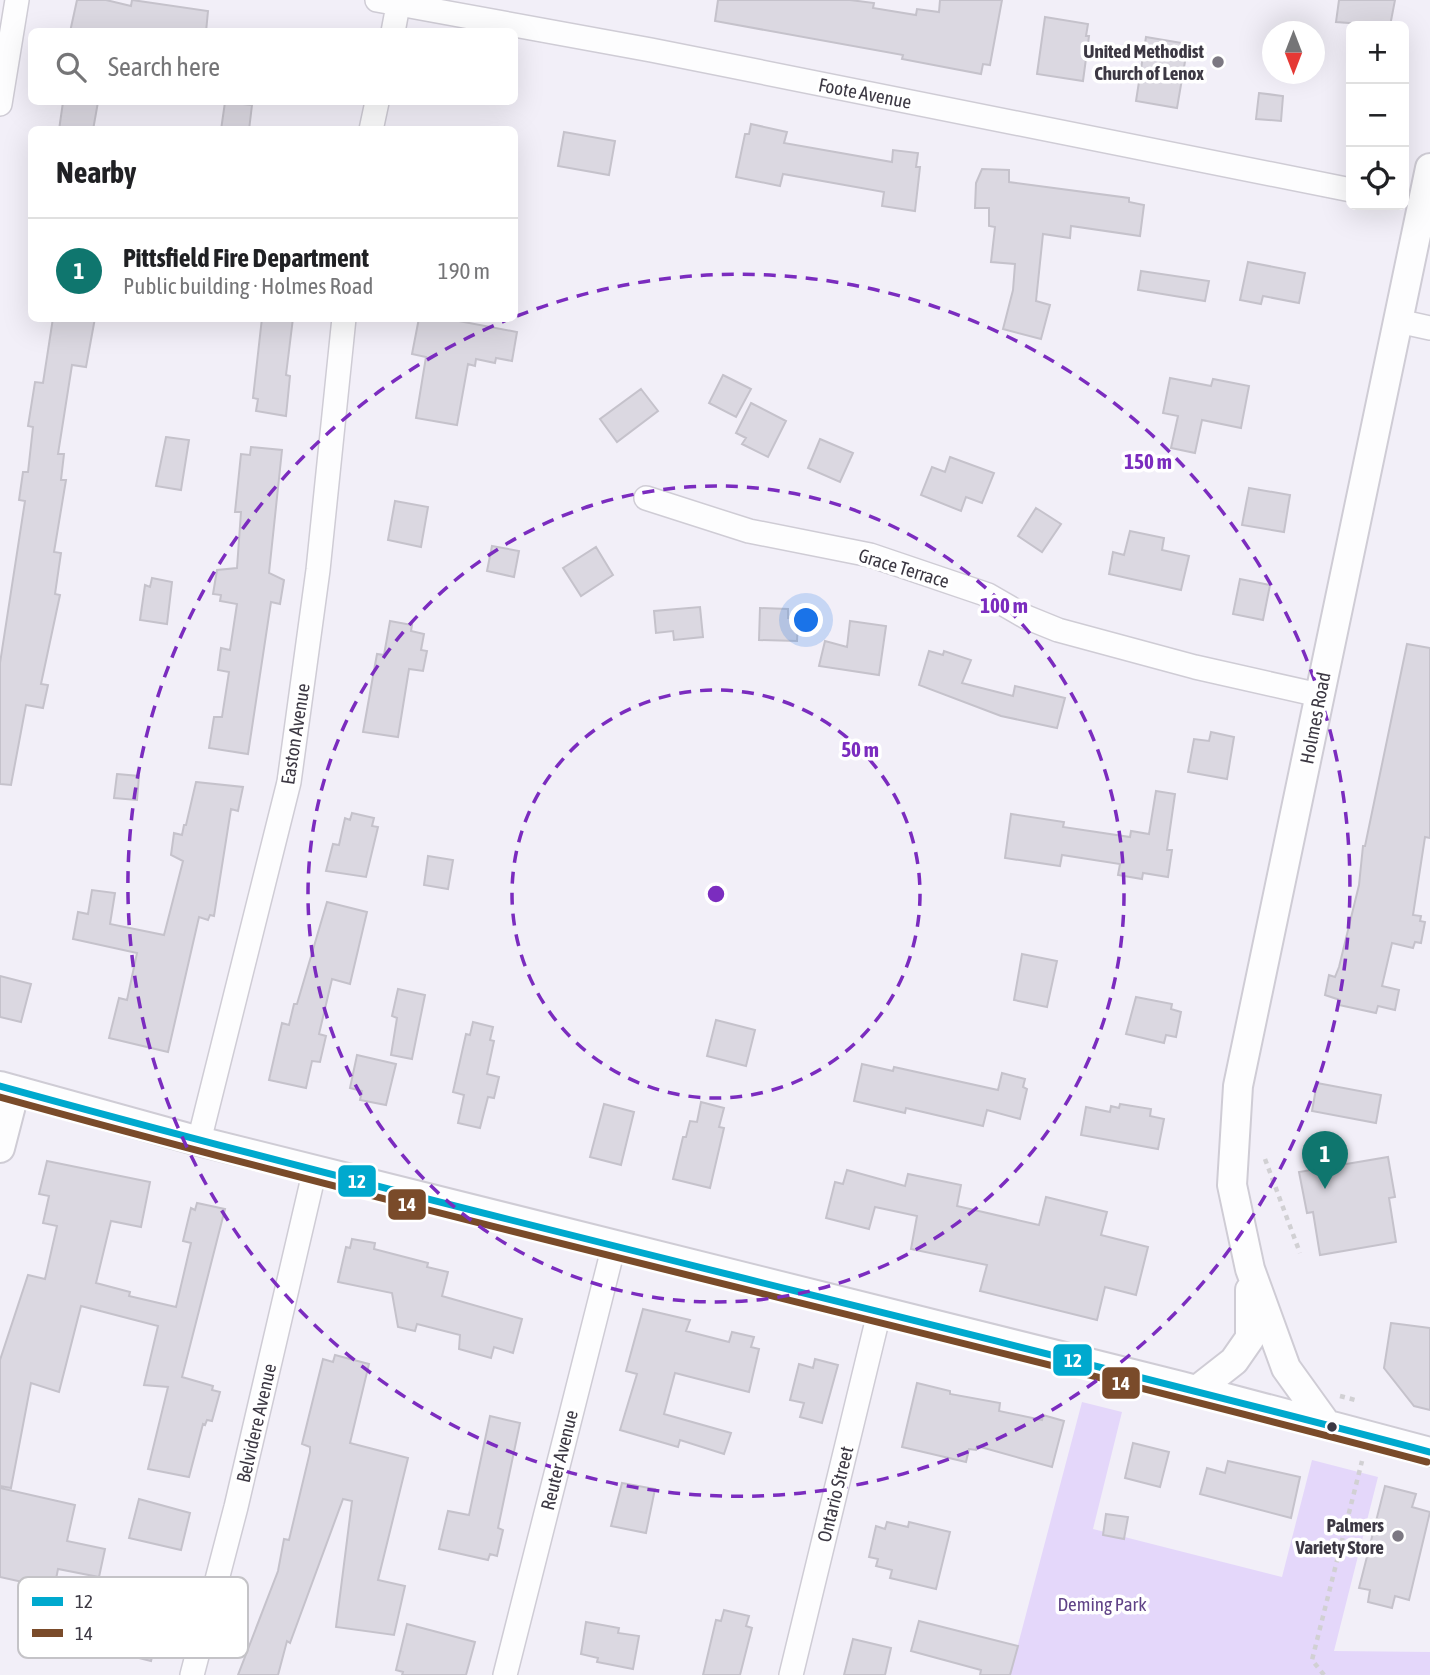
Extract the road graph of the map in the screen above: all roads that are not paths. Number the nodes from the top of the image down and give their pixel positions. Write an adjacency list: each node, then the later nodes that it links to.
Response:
1 (17, 0): 4 (street)
2 (392, 1): 3 (street); 8 (street, Foote Avenue)
3 (393, 28)
4 (0, 104)
5 (376, 105): 6 (street)
6 (372, 126)
7 (1430, 168): 9 (street, Holmes Road)
8 (1346, 189)
9 (1413, 201): 10 (street, Holmes Road)
10 (1398, 321): 12 (street); 14 (street, Holmes Road)
11 (344, 322): 16 (street, Easton Avenue)
12 (1430, 328)
13 (646, 498): 14 (street, Grace Terrace)
14 (1319, 695): 20 (street, Holmes Road)
15 (7, 1088): 16 (street); 17 (street)
16 (199, 1141): 18 (street)
17 (0, 1147)
18 (315, 1169): 19 (street); 25 (street, Belvidere Avenue)
19 (614, 1245): 21 (street); 28 (street, Reuter Avenue)
20 (1250, 1269): 22 (street, Holmes Road); 23 (street, Holmes Road)
21 (879, 1313): 22 (street); 29 (street, Ontario Street)
22 (1197, 1390): 23 (street)
23 (1327, 1426): 24 (street)
24 (1430, 1452)
25 (218, 1577)
26 (196, 1658): 27 (street, Belvidere Avenue)
27 (192, 1675)
28 (505, 1675)
29 (791, 1675)

